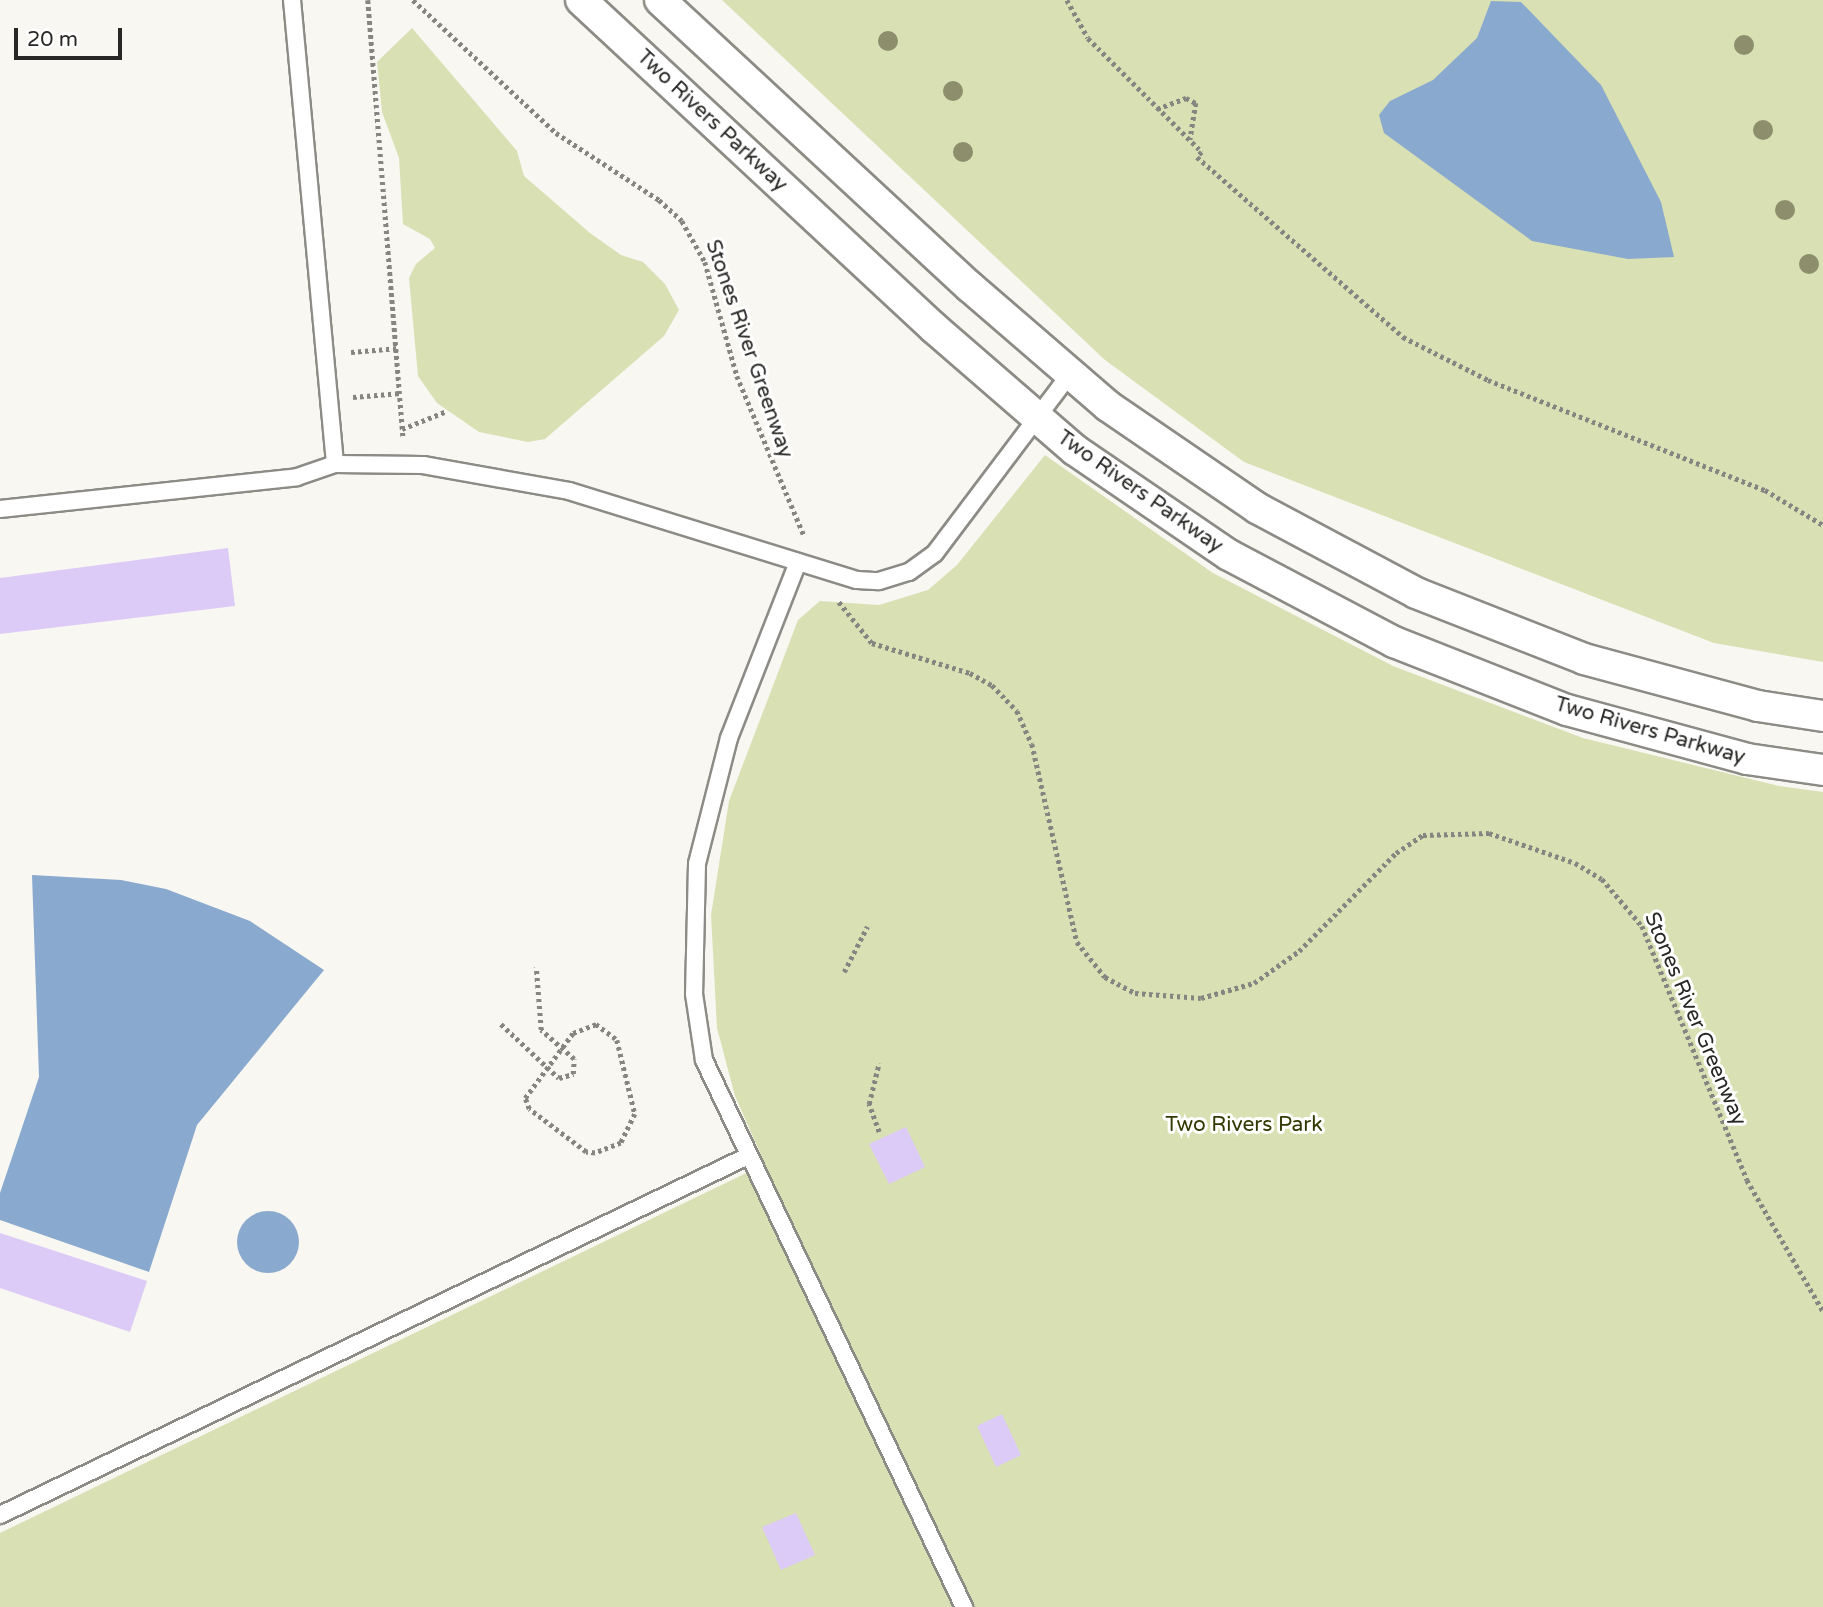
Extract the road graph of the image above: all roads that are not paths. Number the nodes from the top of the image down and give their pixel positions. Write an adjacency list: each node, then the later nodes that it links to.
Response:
1 (292, 0): 6 (lane)
2 (581, 0): 5 (street, Two Rivers Parkway)
3 (660, 0): 4 (street)
4 (1070, 374): 5 (lane); 9 (street)
5 (1037, 416): 8 (lane); 10 (street, Two Rivers Parkway)
6 (335, 464): 7 (lane); 8 (lane)
7 (0, 509)
8 (798, 562): 11 (lane)
9 (1823, 716)
10 (1823, 770)
11 (746, 1157): 12 (lane); 13 (lane)
12 (0, 1515)
13 (964, 1607)

